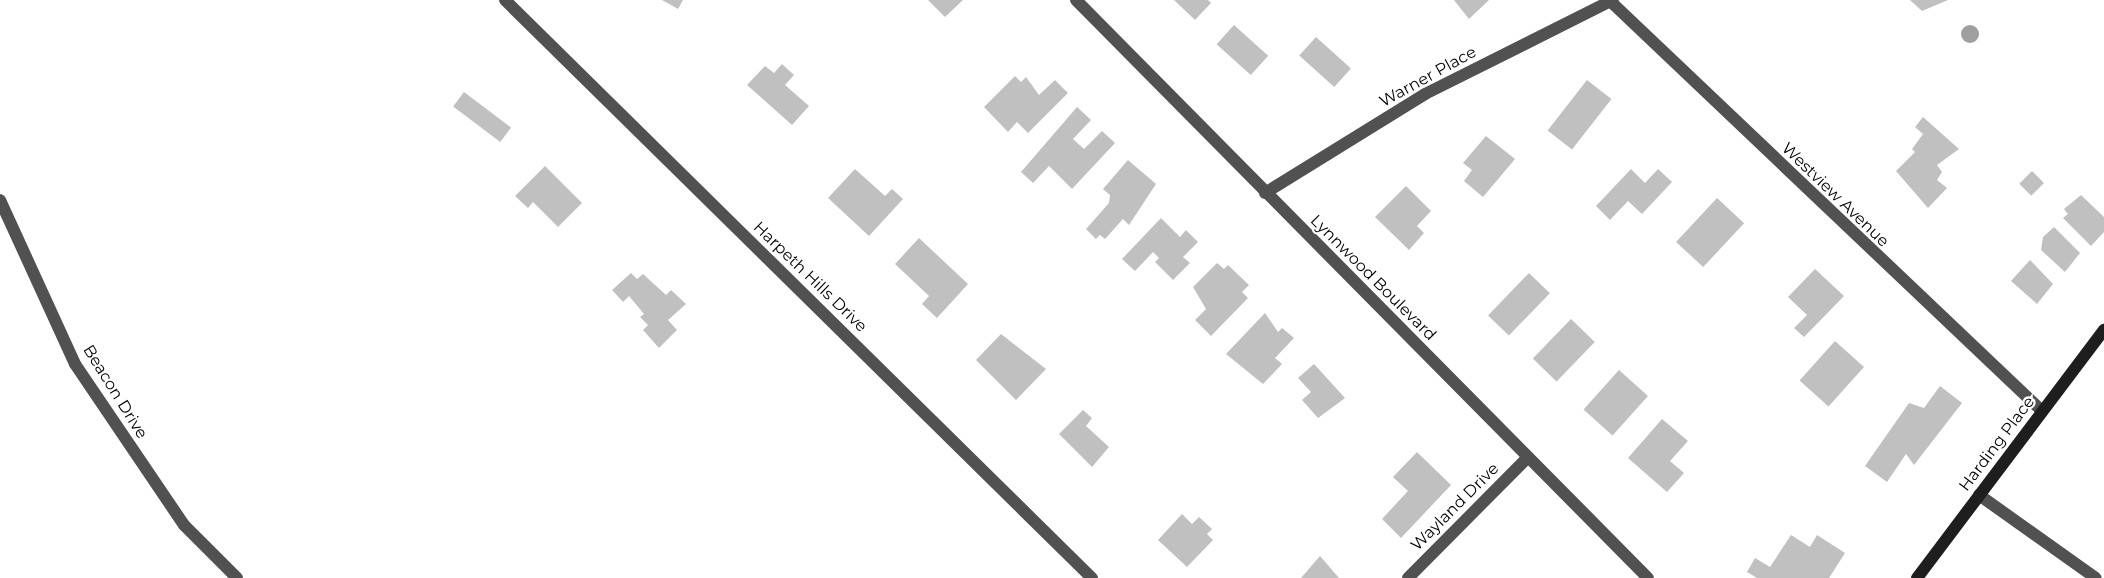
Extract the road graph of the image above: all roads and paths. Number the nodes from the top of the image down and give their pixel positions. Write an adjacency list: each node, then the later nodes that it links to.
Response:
1 (505, 0): 11 (street, Harpeth Hills Drive)
2 (1076, 0): 4 (street, Lynnwood Boulevard)
3 (1611, 0): 4 (street, Warner Place); 7 (street, Westview Avenue)
4 (1265, 193): 8 (street, Lynnwood Boulevard)
5 (0, 200): 10 (street, Beacon Drive)
6 (2104, 330): 7 (main road, Harding Place)
7 (2042, 411): 9 (main road, Harding Place)
8 (1527, 458): 12 (street, Wayland Drive); 13 (street, Lynnwood Boulevard)
9 (1979, 495): 14 (main road, Harding Place); 15 (street)
10 (237, 578)
11 (1092, 578)
12 (1408, 578)
13 (1648, 578)
14 (1917, 578)
15 (2096, 578)

